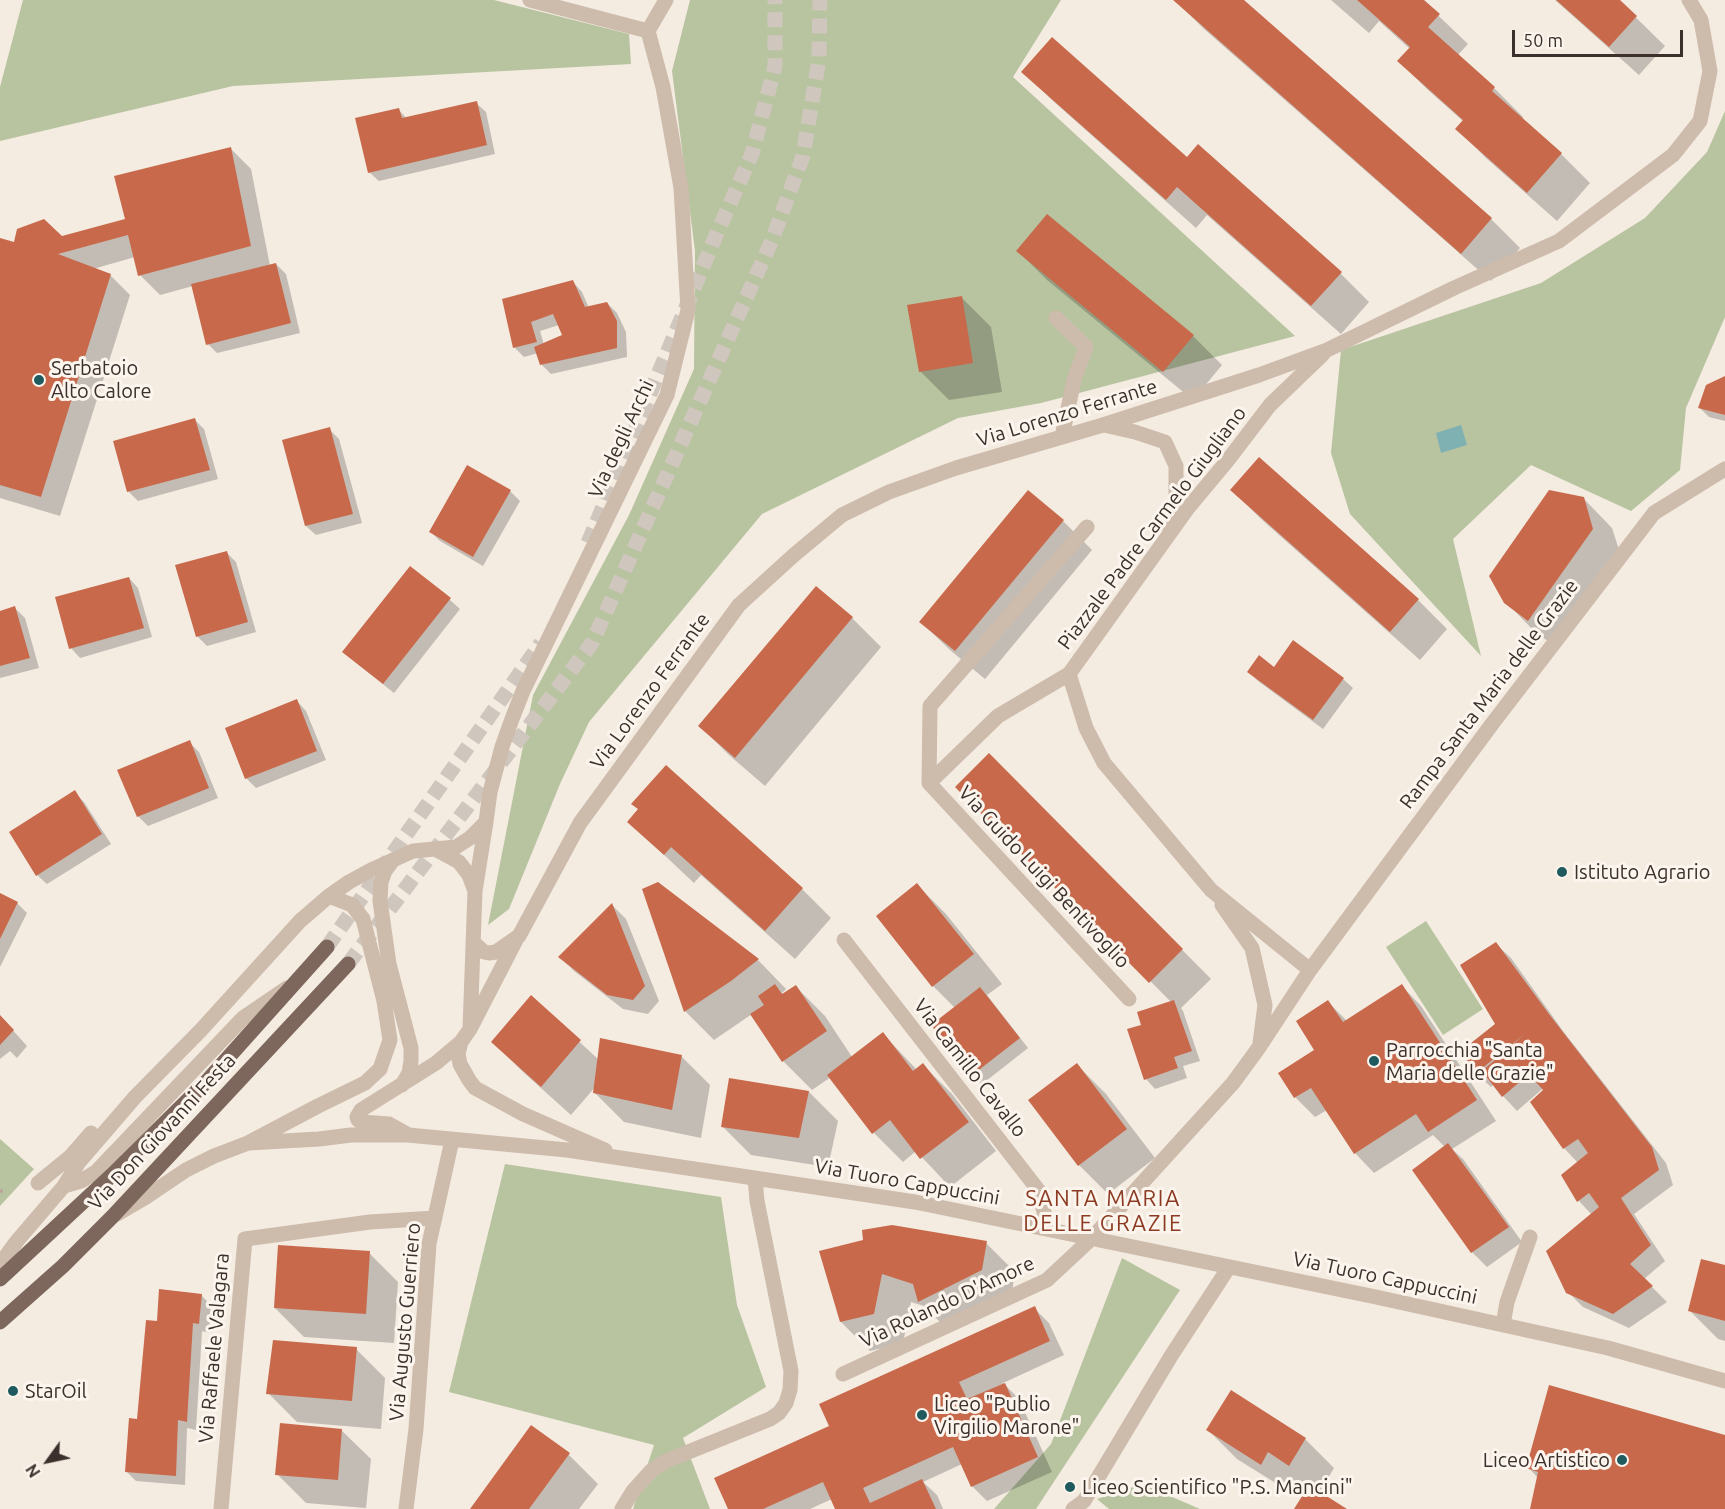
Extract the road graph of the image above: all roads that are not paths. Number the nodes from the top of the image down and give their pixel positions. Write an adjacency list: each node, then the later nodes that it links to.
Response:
1 (530, 0): 4 (street)
2 (666, 0): 4 (street)
3 (1689, 0): 6 (street, Via Lorenzo Ferrante)
4 (648, 31): 14 (street, Via degli Archi)
5 (1056, 318): 8 (street)
6 (1327, 350): 7 (street, Via Lorenzo Ferrante); 11 (street, Piazzale Padre Carmelo Giugliano)
7 (1103, 425): 8 (street, Via Lorenzo Ferrante); 11 (street)
8 (1062, 437): 20 (street, Via Lorenzo Ferrante)
9 (1725, 469): 25 (street, Rampa Santa Maria delle Grazie)
10 (1087, 526): 13 (street, Via Guido Luigi Bentivoglio)
11 (1166, 539): 12 (street, Piazzale Padre Carmelo Giugliano)
12 (1069, 675): 13 (street, Via Guido Luigi Bentivoglio); 17 (street, Piazzale Padre Carmelo Giugliano)
13 (929, 783): 27 (street, Via Guido Luigi Bentivoglio)
14 (486, 822): 15 (street); 18 (street, Via degli Archi)
15 (437, 850): 16 (street); 18 (street)
16 (395, 858): 19 (street); 32 (street)
17 (1211, 890): 25 (street, Piazzale Padre Carmelo Giugliano); 30 (street, Piazzale Padre Carmelo Giugliano)
18 (475, 891): 22 (street, Via degli Archi)
19 (329, 896): 31 (street); 35 (street)
20 (519, 936): 22 (street, Via Lorenzo Ferrante); 28 (street)
21 (844, 940): 42 (street, Via Camillo Cavallo)
22 (472, 942): 28 (street, Via degli Archi)
23 (327, 946): 26 (main road, Via Don Giovanni Festa)
24 (348, 964): 40 (main road, Via Don Giovanni Festa)
25 (1310, 970): 30 (street, Rampa Santa Maria delle Grazie)
26 (296, 981): 39 (street); 47 (main road, Via Don Giovanni Festa)
27 (1129, 999)
28 (470, 1029): 29 (street)
29 (461, 1042): 32 (street); 36 (street)
30 (1260, 1046): 44 (street, Via Rolando D'Amore)
31 (178, 1053): 38 (street); 39 (street)
32 (401, 1086): 33 (street)
33 (408, 1135): 34 (street, Via Tuoro Cappuccini); 35 (street, Via Tuoro Cappuccini)
34 (452, 1140): 36 (street, Via Tuoro Cappuccini); 41 (street, Via Augusto Guerriero)
35 (248, 1143): 40 (street)
36 (622, 1158): 37 (street, Via Tuoro Cappuccini)
37 (755, 1178): 42 (street, Via Tuoro Cappuccini); 55 (street)
38 (38, 1183)
39 (64, 1186): 45 (street)
40 (112, 1217): 48 (main road, Via Don Giovanni Festa)
41 (435, 1218): 53 (street, Via Raffaele Valagara); 54 (street, Via Augusto Guerriero)
42 (1048, 1229): 44 (street, Via Tuoro Cappuccini)
43 (1530, 1237): 49 (street)
44 (1092, 1238): 46 (street, Via Tuoro Cappuccini); 50 (street, Via Rolando D'Amore)
45 (0, 1264)
46 (1230, 1267): 49 (street, Via Tuoro Cappuccini); 52 (street)
47 (0, 1279)
48 (0, 1322)
49 (1503, 1324): 51 (street, Via Tuoro Cappuccini)
50 (843, 1374)
51 (1725, 1381)
52 (1083, 1506)
53 (221, 1509)
54 (406, 1509)
55 (622, 1509)

